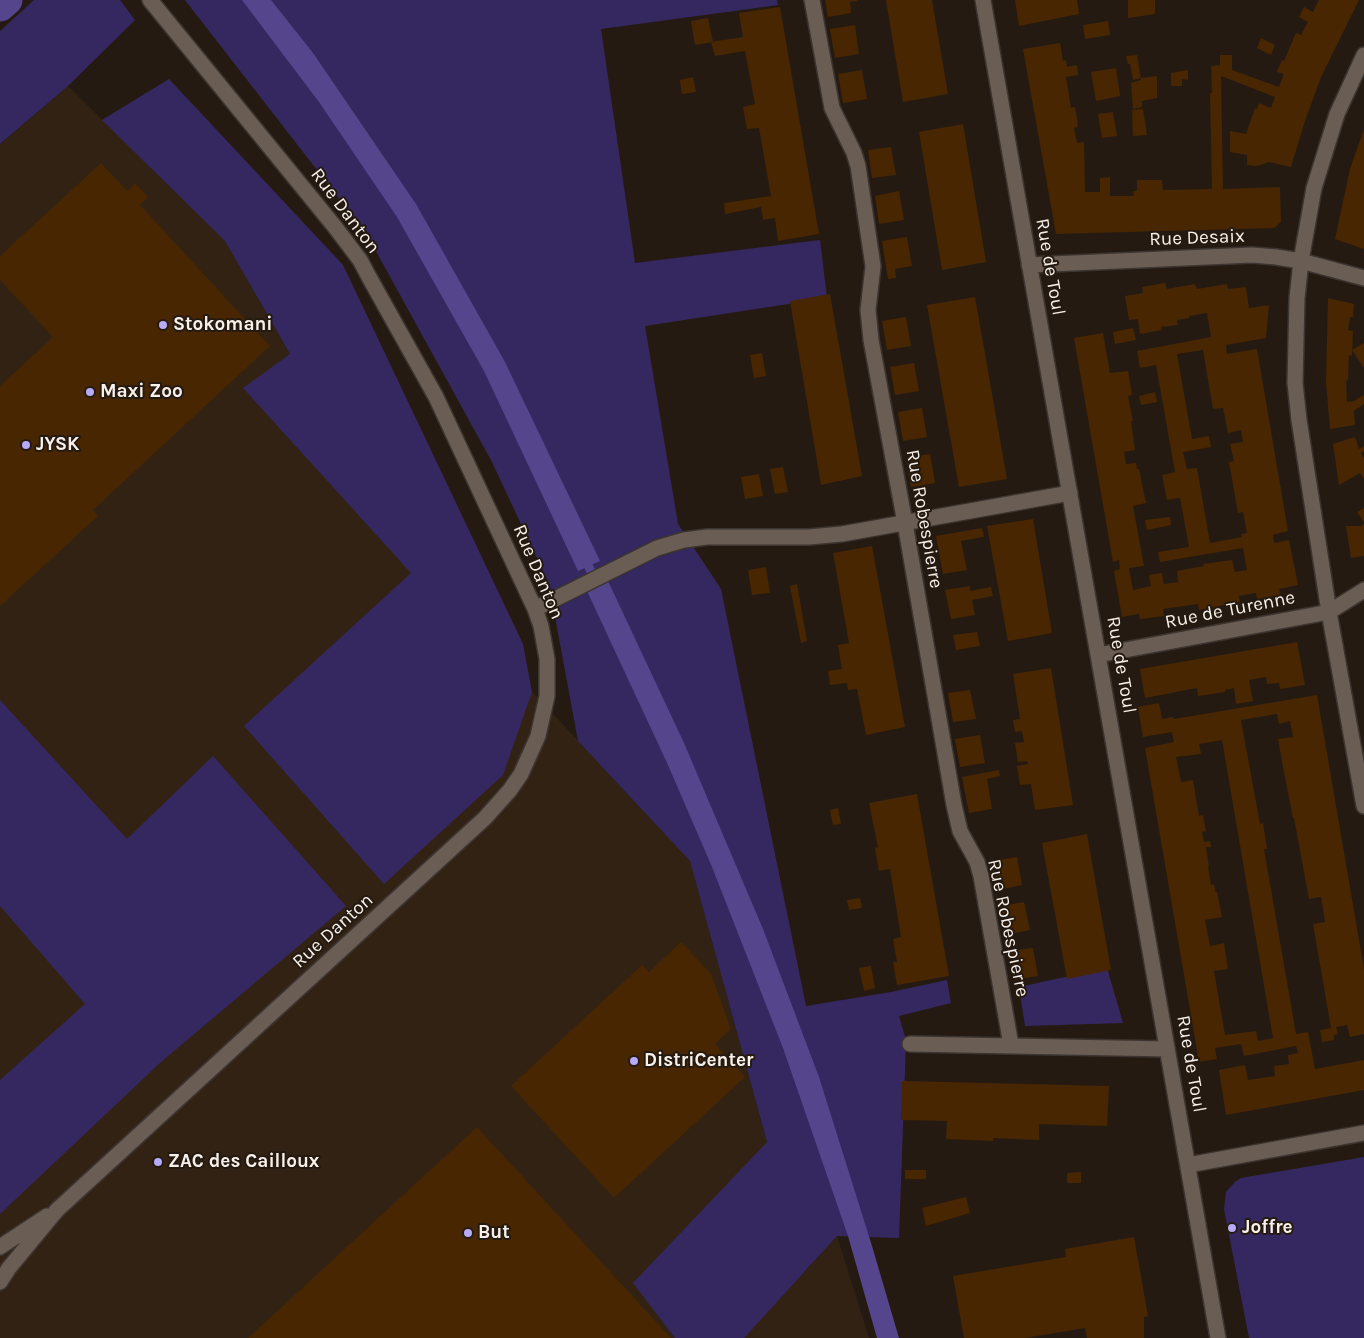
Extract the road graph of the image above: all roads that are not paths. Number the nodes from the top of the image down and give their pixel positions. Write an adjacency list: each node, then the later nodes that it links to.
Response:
1 (150, 0): 11 (street, Rue Danton)
2 (812, 0): 9 (street, Rue Robespierre)
3 (983, 0): 6 (street, Rue de Toul)
4 (1364, 55): 5 (street)
5 (1301, 261): 6 (street, Rue Desaix); 7 (street, Rue Desaix); 12 (street)
6 (1029, 265): 8 (street, Rue de Toul)
7 (1364, 278)
8 (1070, 493): 9 (street); 13 (street, Rue de Toul)
9 (905, 523): 11 (street); 16 (street, Rue Robespierre)
10 (1364, 590): 12 (street, Rue de Turenne)
11 (535, 609): 20 (street, Rue Danton)
12 (1329, 612): 13 (street, Rue de Turenne); 14 (street)
13 (1098, 655): 17 (street, Rue de Toul)
14 (1364, 806)
15 (910, 1044): 16 (street)
16 (1010, 1045): 17 (street)
17 (1167, 1049): 19 (street, Rue de Toul)
18 (1364, 1133): 19 (street)
19 (1188, 1165): 23 (street, Rue de Toul)
20 (57, 1210): 21 (street, Rue Danton); 22 (street, Rue Danton)
21 (0, 1247)
22 (0, 1282)
23 (1218, 1338)

